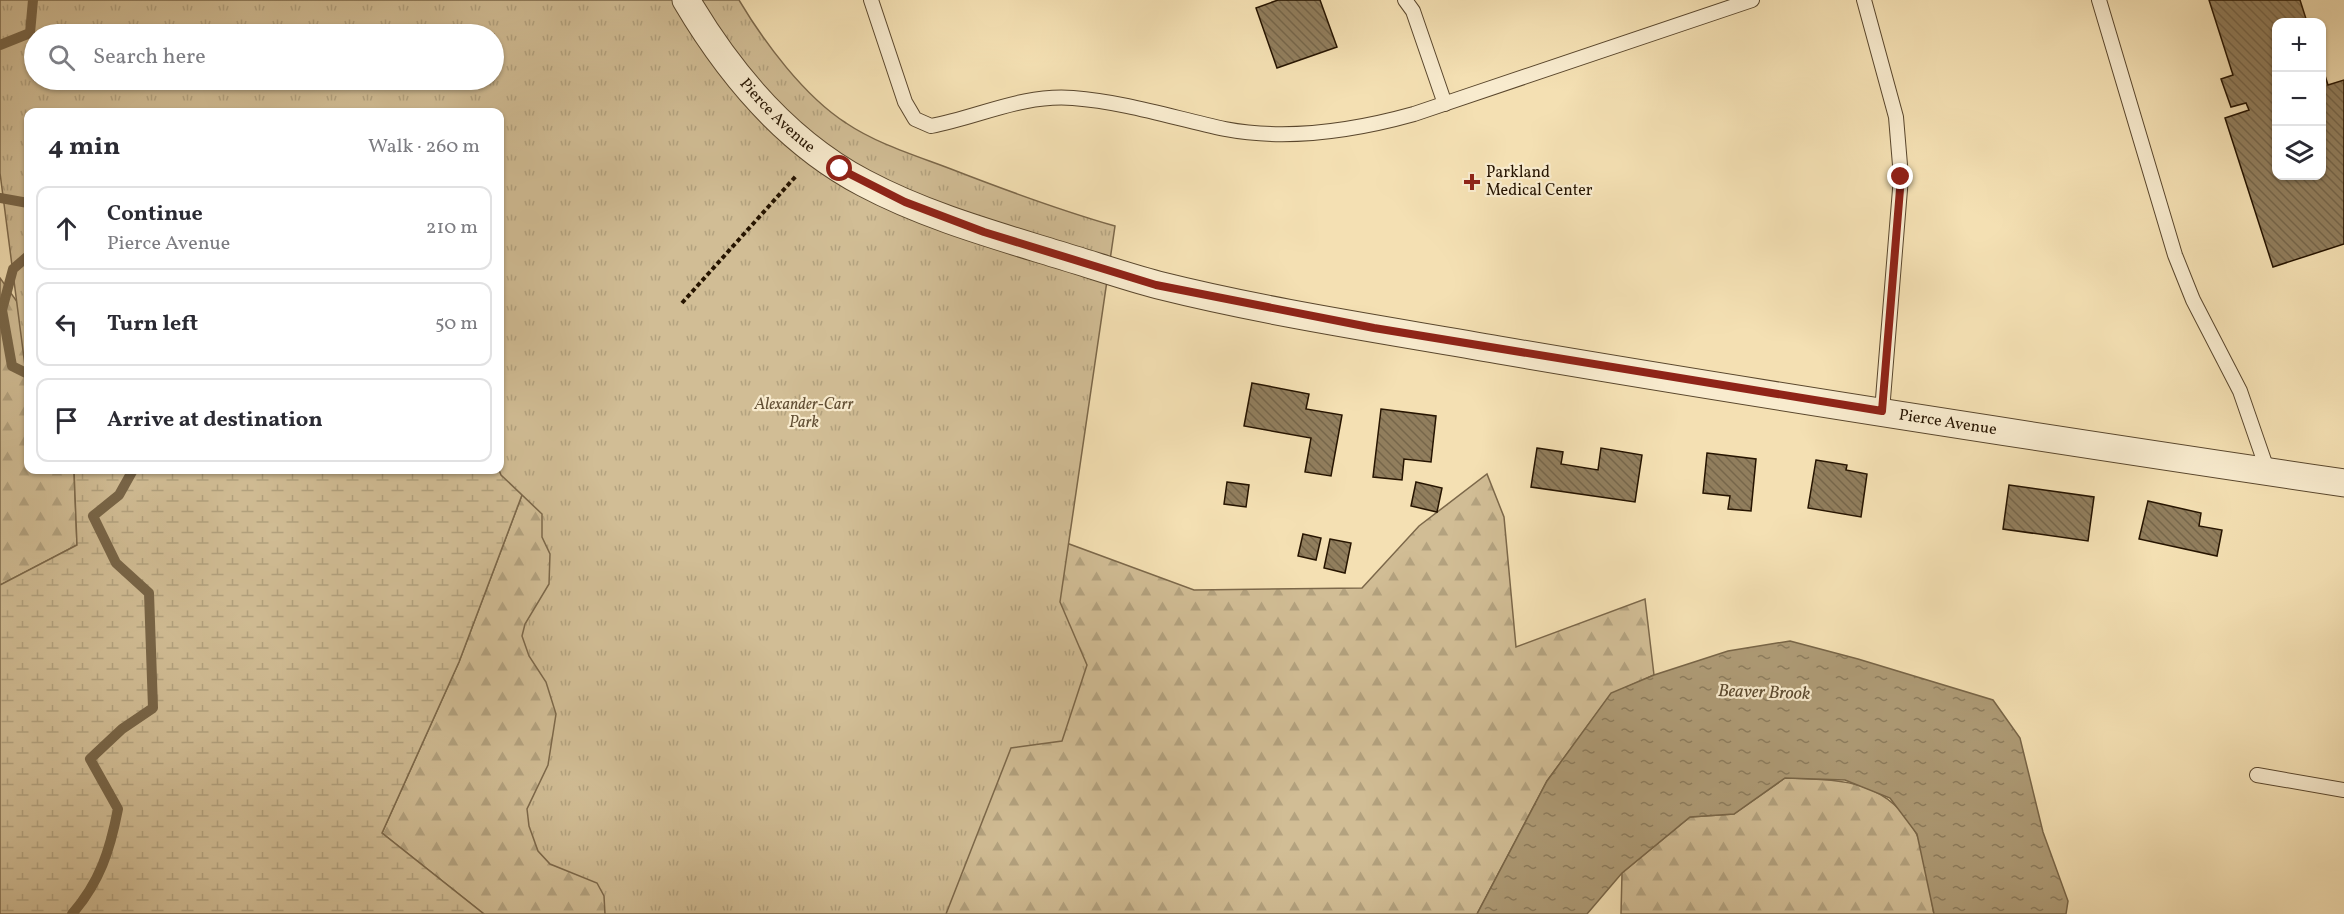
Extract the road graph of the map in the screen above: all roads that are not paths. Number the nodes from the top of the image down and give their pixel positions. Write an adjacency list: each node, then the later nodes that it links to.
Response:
1 (686, 0): 8 (street, Pierce Avenue)
2 (871, 0): 7 (lane)
3 (1405, 0): 7 (lane)
4 (1752, 0): 7 (lane)
5 (1864, 0): 8 (lane)
6 (2099, 0): 9 (lane)
7 (1445, 104)
8 (1882, 411): 9 (street, Pierce Avenue)
9 (2268, 472): 10 (street, Pierce Avenue)
10 (2344, 483)
11 (2257, 775): 12 (lane)
12 (2344, 790)

